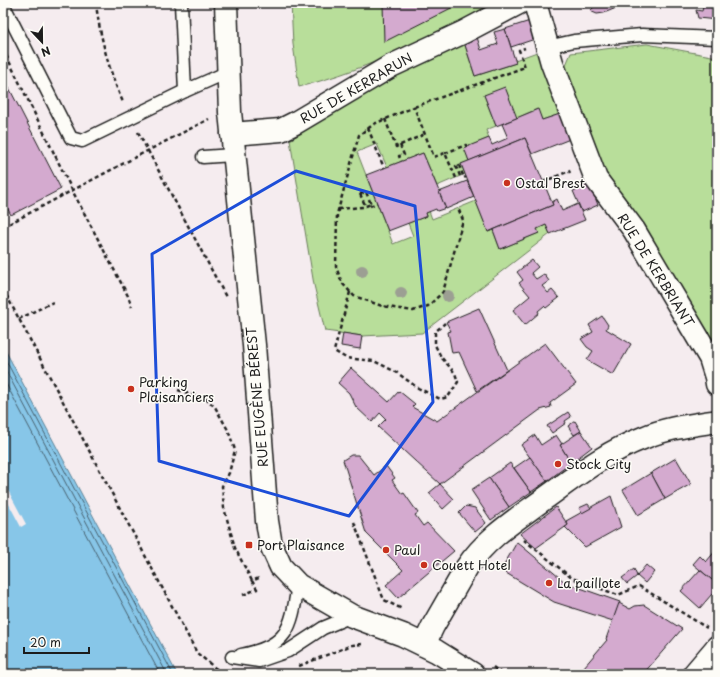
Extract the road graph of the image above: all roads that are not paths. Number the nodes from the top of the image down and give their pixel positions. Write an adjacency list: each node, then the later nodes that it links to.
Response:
1 (181, 3): 9 (lane)
2 (226, 3): 8 (street, RUE EUGÈNE BÉREST)
3 (519, 3): 10 (street, RUE DE KERRARUN)
4 (535, 3): 7 (street, RUE DE KERBRIANT)
5 (3, 4): 9 (lane)
6 (717, 38): 7 (lane)
7 (539, 46): 12 (street, RUE DE KERBRIANT)
8 (228, 72): 9 (lane); 10 (street, RUE EUGÈNE BÉREST)
9 (185, 91)
10 (233, 144): 11 (lane); 14 (street, RUE EUGÈNE BÉREST)
11 (203, 158)
12 (717, 384)
13 (717, 421): 17 (street)
14 (298, 585): 15 (street, RUE EUGÈNE BÉREST); 15 (lane)
15 (352, 616): 17 (street, RUE EUGÈNE BÉREST)
16 (714, 639): 19 (street)
17 (424, 645): 18 (street, RUE EUGÈNE BÉREST)
18 (473, 674)
19 (694, 674)

